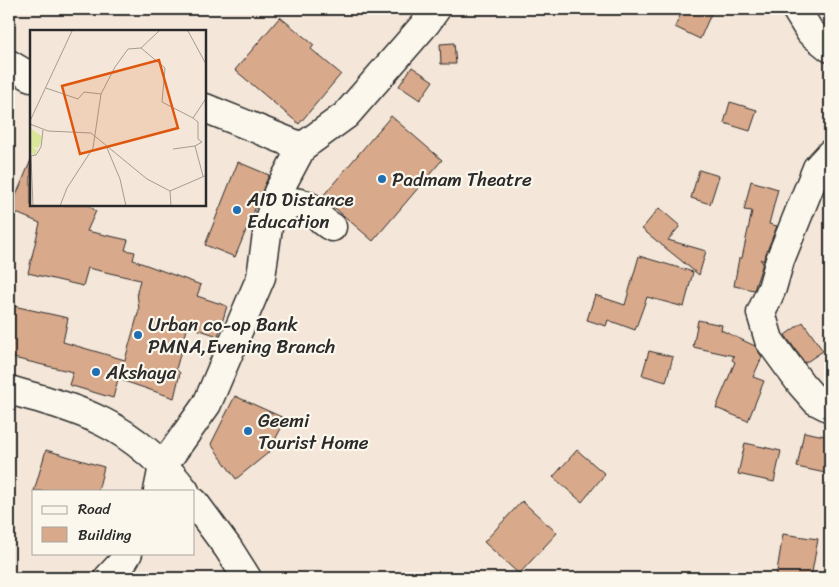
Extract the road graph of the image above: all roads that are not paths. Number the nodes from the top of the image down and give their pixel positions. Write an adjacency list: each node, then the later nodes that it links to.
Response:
1 (436, 9): 7 (main road)
2 (796, 9): 3 (main road)
3 (830, 48)
4 (9, 64): 5 (main road)
5 (30, 76)
6 (206, 108): 7 (main road)
7 (302, 147): 9 (main road)
8 (830, 154): 12 (main road)
9 (269, 220): 10 (main road); 13 (main road)
10 (332, 227)
11 (9, 390): 13 (main road)
12 (830, 408)
13 (160, 478): 14 (main road)
14 (183, 490)
15 (195, 503): 18 (main road)
16 (127, 554): 17 (main road)
17 (108, 578)
18 (246, 578)

